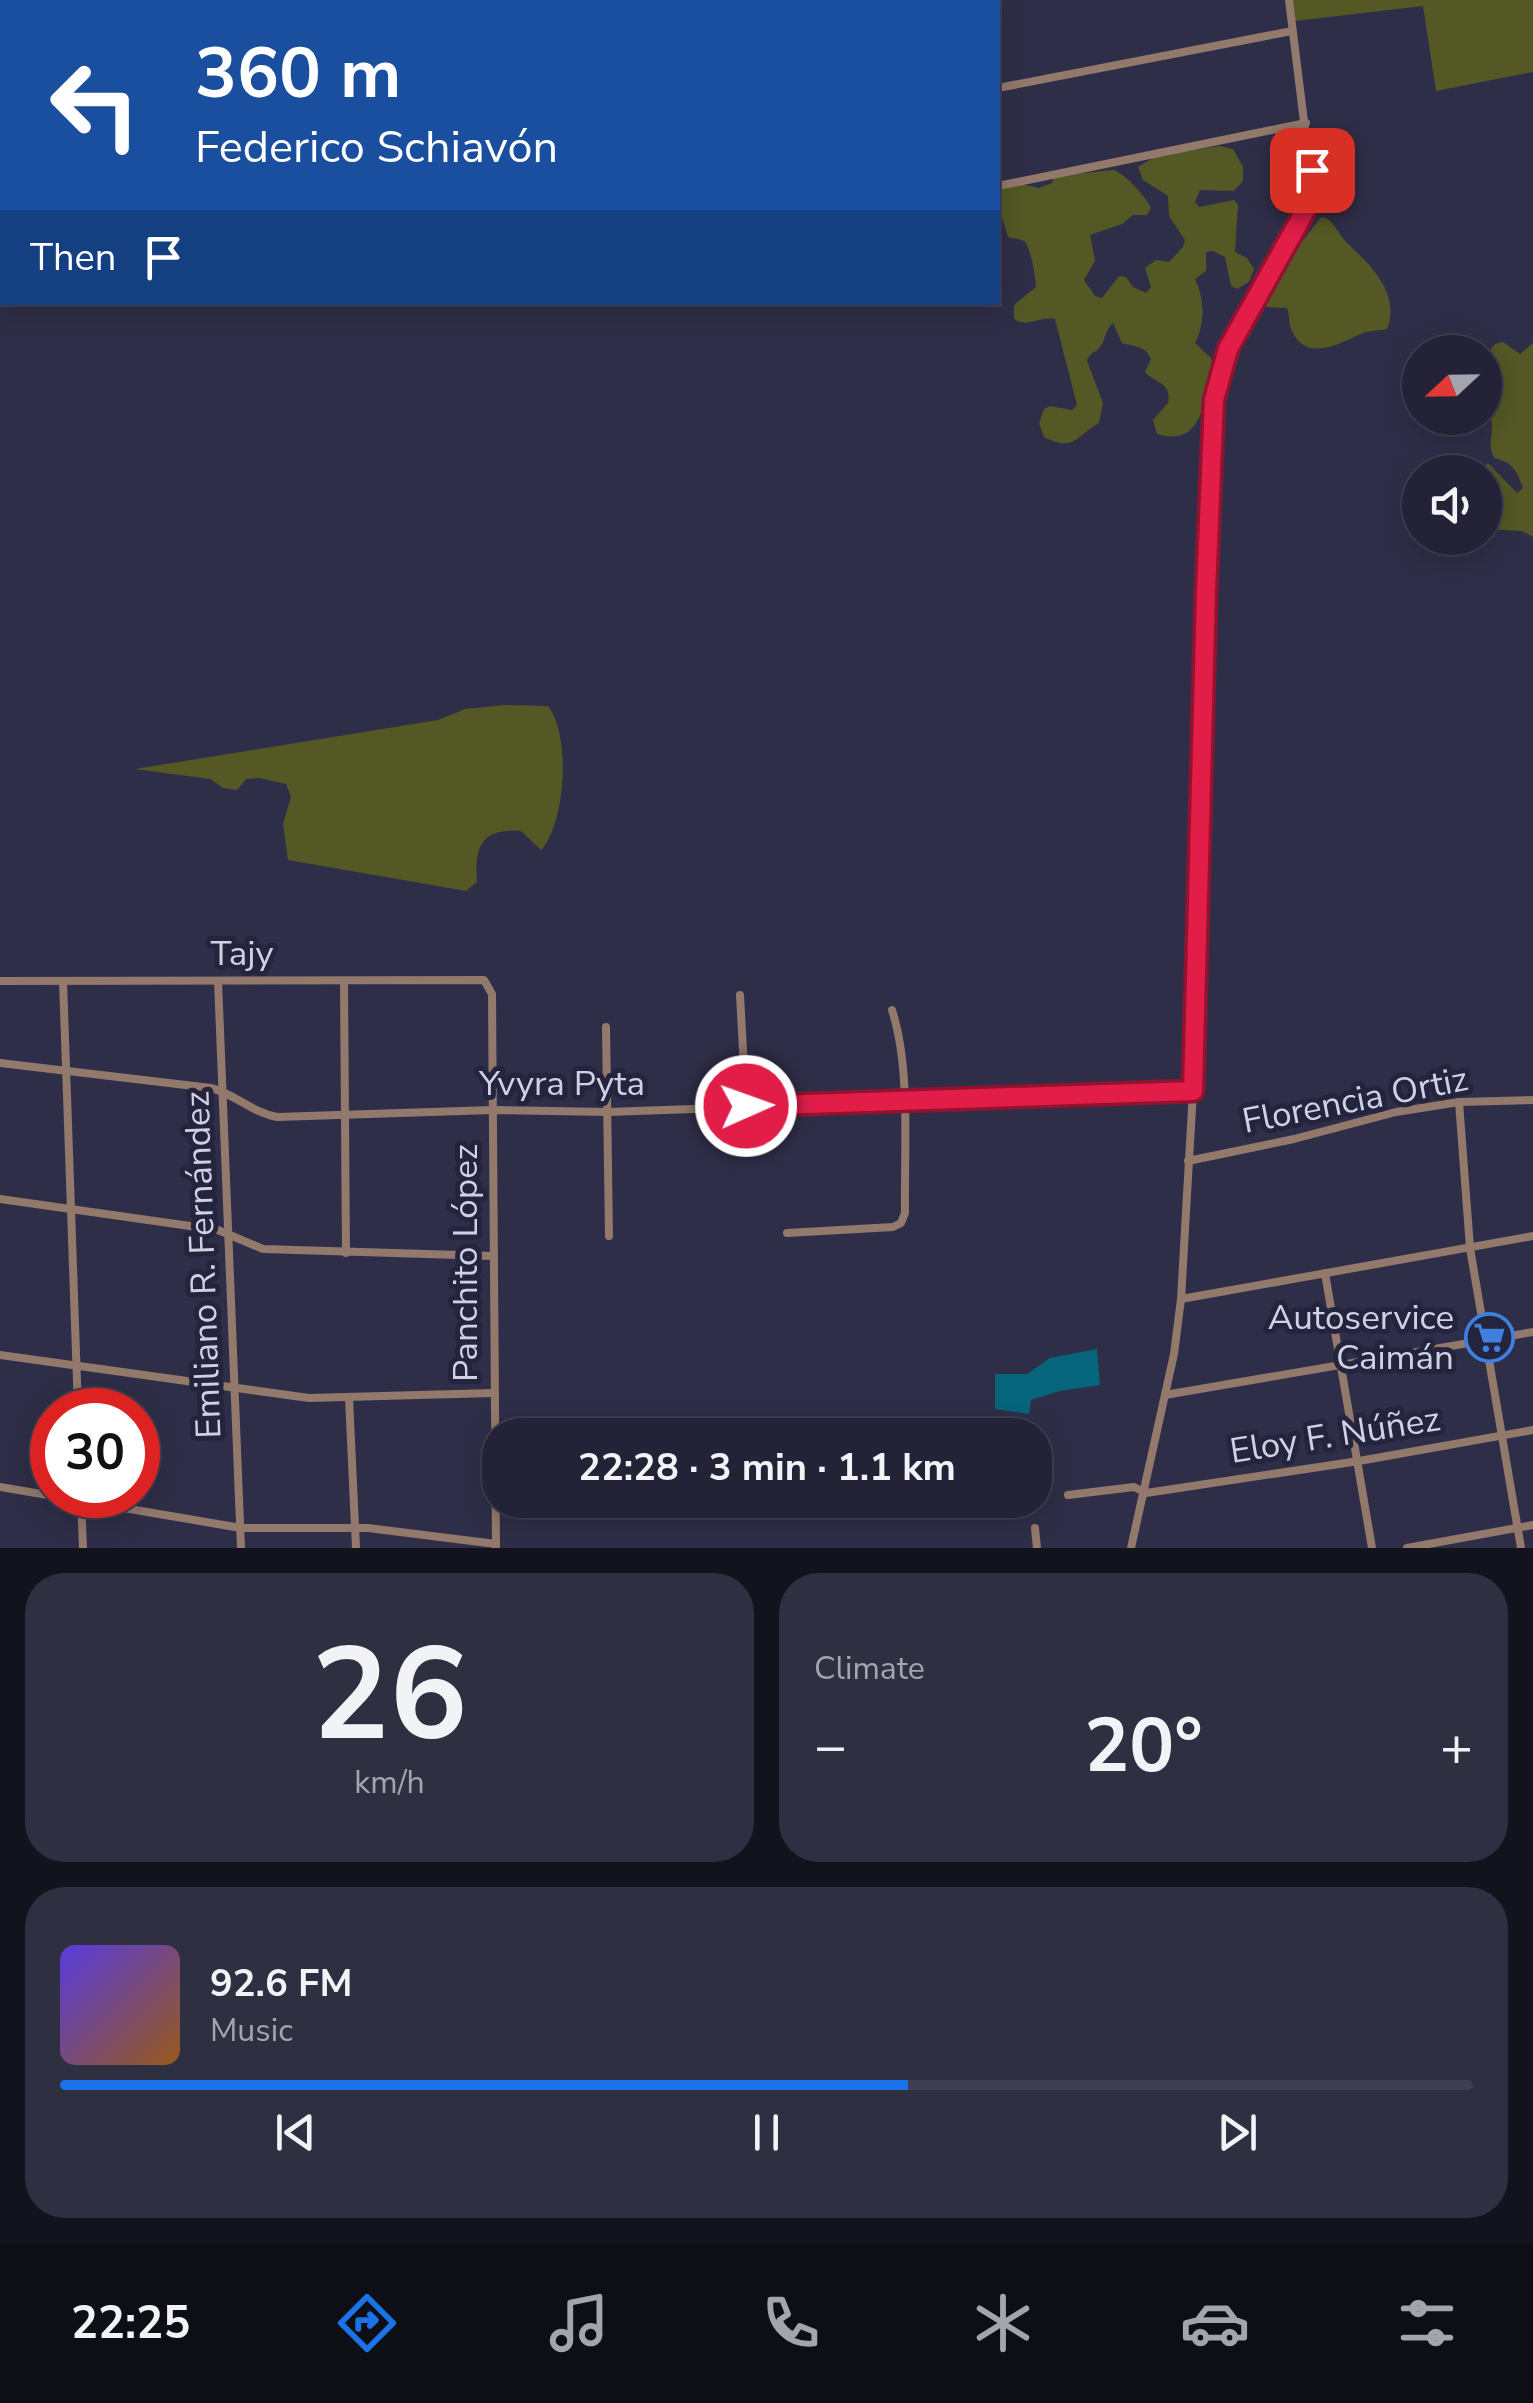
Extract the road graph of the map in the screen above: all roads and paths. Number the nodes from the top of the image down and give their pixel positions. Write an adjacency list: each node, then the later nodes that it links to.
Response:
1 (1289, 0): 2 (street)
2 (1292, 31): 3 (street); 4 (street)
3 (1000, 88)
4 (1306, 123): 5 (street); 17 (street)
5 (1000, 186)
6 (218, 980): 7 (street, Tajy); 10 (street, Tajy); 16 (street, Emiliano R. Fernández)
7 (344, 980): 8 (street, Tajy); 24 (street)
8 (484, 980): 22 (street, Panchito López)
9 (0, 981): 10 (street, Tajy)
10 (63, 981): 15 (street)
11 (740, 995): 21 (street)
12 (892, 1010): 19 (street)
13 (606, 1028): 23 (street)
14 (0, 1063): 15 (street, Yvyra Pyta)
15 (64, 1071): 16 (street, Yvyra Pyta); 27 (street)
16 (224, 1091): 24 (street, Yvyra Pyta); 29 (street, Emiliano R. Fernández)
17 (1193, 1091): 19 (street, Yvyra Pyta); 25 (street)
18 (1533, 1100): 20 (street, Florencia Ortiz)
19 (903, 1101): 21 (street, Yvyra Pyta); 28 (street)
20 (1459, 1102): 25 (street, Florencia Ortiz); 32 (street)
21 (746, 1106): 23 (street, Yvyra Pyta)
22 (492, 1110): 23 (street, Yvyra Pyta); 24 (street, Yvyra Pyta); 34 (street, Panchito López)
23 (608, 1112): 30 (street)
24 (344, 1113): 33 (street)
25 (1188, 1161): 36 (street)
26 (0, 1199): 27 (street)
27 (70, 1207): 29 (street); 40 (street)
28 (787, 1233)
29 (227, 1234): 33 (street); 43 (street, Emiliano R. Fernández)
30 (608, 1236)
31 (1533, 1236): 32 (street)
32 (1470, 1248): 35 (street); 38 (street)
33 (346, 1253): 34 (street)
34 (492, 1256): 44 (street, Panchito López)
35 (1325, 1273): 36 (street); 41 (street)
36 (1182, 1299): 45 (street)
37 (1533, 1332): 38 (street)
38 (1485, 1341): 41 (street); 48 (street)
39 (0, 1355): 40 (street)
40 (77, 1366): 42 (street); 43 (street)
41 (1342, 1366): 45 (street); 49 (street)
42 (78, 1388)
43 (235, 1388): 46 (street); 59 (street, Emiliano R. Fernández)
44 (493, 1392): 46 (street); 61 (street, Panchito López)
45 (1165, 1395): 52 (street)
46 (348, 1398): 57 (street)
47 (1533, 1430): 48 (street, Eloy F. Núñez)
48 (1502, 1435): 49 (street, Eloy F. Núñez); 58 (street)
49 (1358, 1461): 52 (street, Eloy F. Núñez); 67 (street)
50 (0, 1488): 51 (street)
51 (30, 1492)
52 (1146, 1493): 53 (street, Eloy F. Núñez); 66 (street)
53 (1068, 1496)
54 (160, 1513): 59 (street)
55 (82, 1518): 62 (street)
56 (1533, 1525): 58 (street)
57 (355, 1527): 59 (street); 61 (street); 64 (street)
58 (1518, 1527): 68 (street); 69 (street)
59 (241, 1528): 63 (street, Emiliano R. Fernández)
60 (1035, 1528): 65 (street)
61 (496, 1546)
62 (84, 1548)
63 (241, 1548)
64 (356, 1548)
65 (1037, 1548)
66 (1131, 1548)
67 (1372, 1548)
68 (1407, 1548)
69 (1521, 1548)

